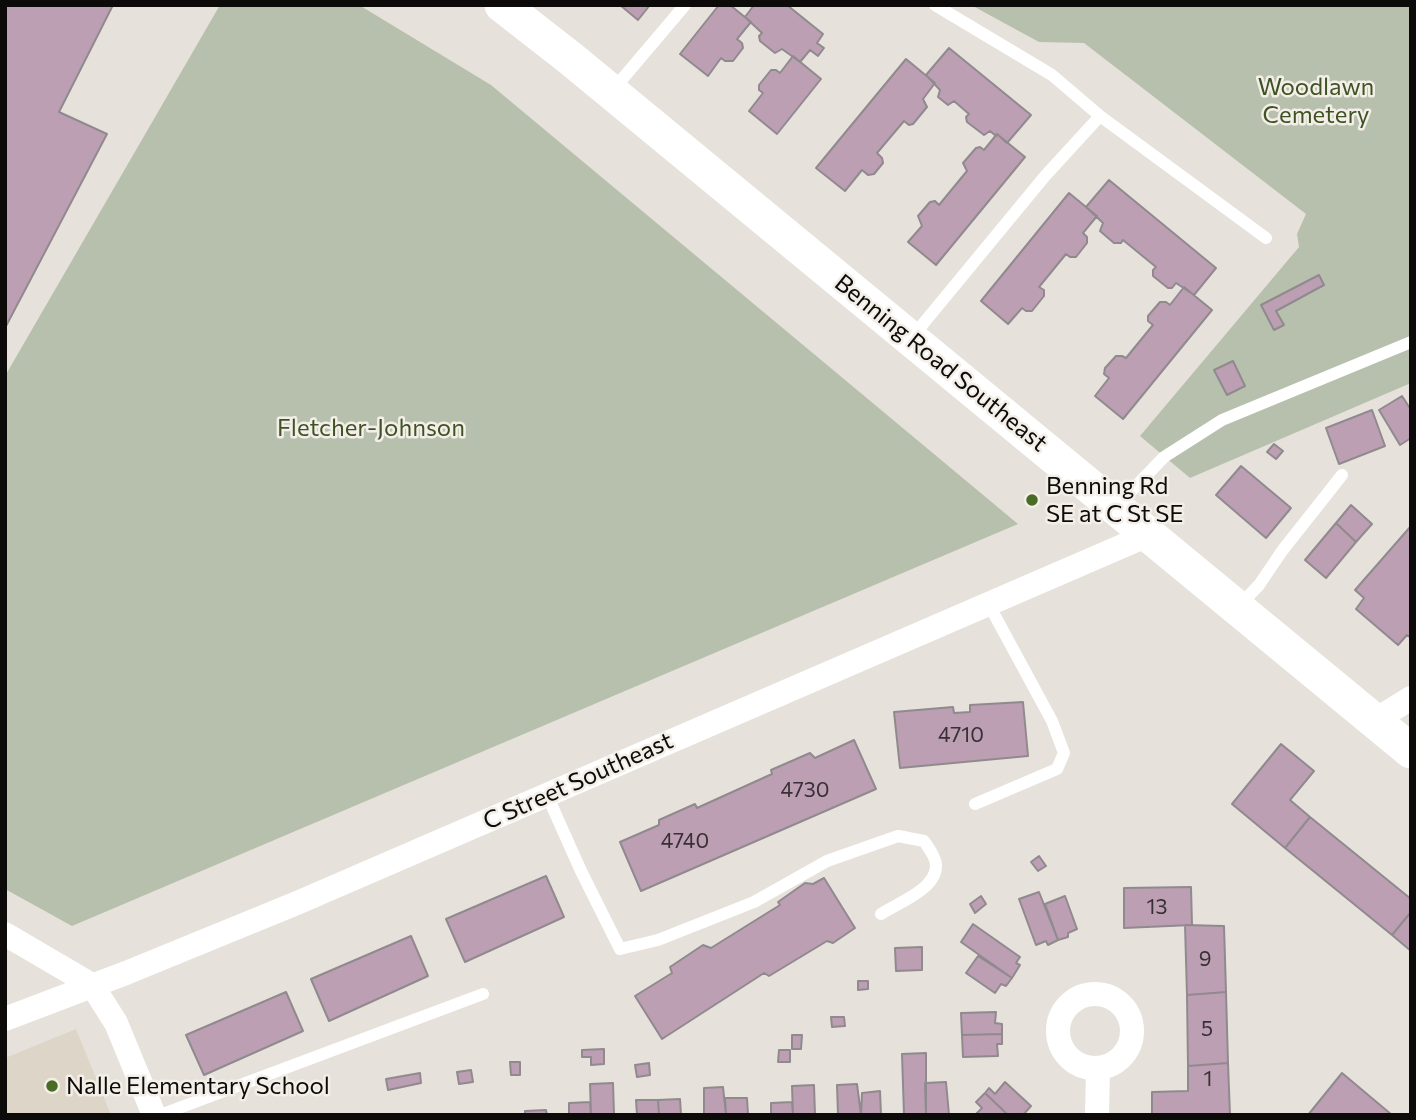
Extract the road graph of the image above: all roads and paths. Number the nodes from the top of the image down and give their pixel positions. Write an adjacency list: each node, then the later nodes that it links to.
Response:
1 (502, 5): 4 (main road, Benning Road Southeast)
2 (685, 5): 4 (lane)
3 (935, 5): 5 (lane)
4 (611, 93): 7 (main road, Benning Road Southeast)
5 (1100, 116): 6 (lane); 7 (lane)
6 (1266, 238)
7 (911, 339): 10 (main road, Benning Road Southeast)
8 (1411, 342): 10 (lane)
9 (1342, 475): 13 (lane)
10 (1116, 507): 11 (main road, Benning Road Southeast)
11 (1148, 535): 12 (street, C Street Southeast); 13 (main road, Benning Road Southeast)
12 (988, 603): 17 (street, C Street Southeast); 18 (lane)
13 (1237, 608): 15 (main road, Benning Road Southeast)
14 (1411, 698): 15 (street)
15 (1374, 721): 16 (main road, Benning Road Southeast)
16 (1411, 751)
17 (547, 795): 19 (lane); 21 (street, C Street Southeast)
18 (975, 804)
19 (881, 914)
20 (5, 934): 21 (street)
21 (92, 985): 23 (street, C Street Southeast); 25 (street)
22 (483, 995): 26 (lane)
23 (5, 1019)
24 (1098, 1069): 27 (street)
25 (154, 1115)
26 (160, 1115)
27 (1097, 1115)

